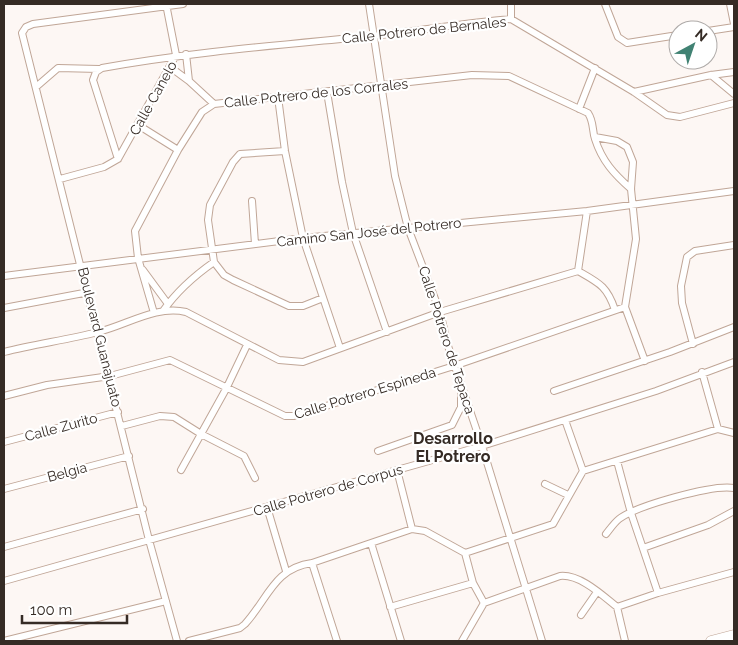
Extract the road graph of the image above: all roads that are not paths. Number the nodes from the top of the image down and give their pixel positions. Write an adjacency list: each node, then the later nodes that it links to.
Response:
1 (183, 4): 6 (street)
2 (369, 4): 10 (street, Calle Potrero de Tepaca)
3 (511, 4): 7 (street)
4 (605, 4): 11 (street)
5 (730, 4): 8 (street)
6 (166, 5): 13 (street, Calle Canelo); 21 (street, Boulevard Guanajuato)
7 (511, 19): 10 (street, Calle Potrero de Bernales); 15 (street, Calle Potrero de Bernales)
8 (734, 25): 9 (street)
9 (718, 29)
10 (372, 36): 12 (street, Calle Potrero de Bernales); 20 (street, Calle Potrero de Tepaca)
11 (668, 37)
12 (186, 54): 13 (street, Calle Potrero de Bernales); 19 (street)
13 (176, 55): 14 (street, Calle Canelo); 16 (street, Calle Potrero de Bernales)
14 (170, 66): 19 (street); 29 (street, Calle Canelo)
15 (595, 68): 23 (street, Calle Potrero de Bernales); 28 (street)
16 (99, 69): 21 (street, Calle Potrero de Bernales); 33 (street, Calle Canelo)
17 (734, 72): 18 (street)
18 (711, 74): 23 (street); 24 (street)
19 (189, 81): 27 (street)
20 (382, 86): 22 (street, Calle Potrero de los Corrales); 28 (street, Calle Potrero de los Corrales); 40 (street, Calle Potrero de Tepaca)
21 (36, 87): 34 (street, Boulevard Guanajuato)
22 (328, 92): 25 (street, Calle Potrero de los Corrales); 41 (street)
23 (634, 92): 26 (street, Calle Potrero de Bernales)
24 (734, 94)
25 (278, 97): 27 (street, Calle Potrero de los Corrales); 32 (street)
26 (734, 103)
27 (214, 104): 31 (street, Calle Potrero de los Corrales)
28 (579, 109): 30 (street, Calle Potrero de los Corrales)
29 (138, 125): 31 (street); 33 (street, Calle Canelo)
30 (595, 137): 35 (street); 35 (street)
31 (178, 150): 46 (street, Calle Potrero de los Corrales)
32 (285, 151): 42 (street); 45 (street)
33 (118, 159): 34 (street)
34 (60, 179): 48 (street, Boulevard Guanajuato)
35 (631, 189): 38 (street)
36 (734, 191): 38 (street, Camino San José del Potrero)
37 (252, 201): 43 (street)
38 (633, 204): 39 (street, Camino San José del Potrero); 54 (street)
39 (588, 211): 40 (street, Camino San José del Potrero); 49 (street)
40 (408, 228): 41 (street, Camino San José del Potrero); 58 (street, Calle Potrero de Tepaca)
41 (352, 233): 42 (street, Camino San José del Potrero); 62 (street)
42 (303, 238): 43 (street, Camino San José del Potrero); 52 (street)
43 (255, 244): 45 (street, Camino San José del Potrero)
44 (734, 245): 63 (street)
45 (212, 252): 46 (street, Camino San José del Potrero); 47 (street)
46 (139, 262): 48 (street, Camino San José del Potrero); 53 (street); 59 (street, Calle Potrero de los Corrales)
47 (214, 262): 52 (street); 53 (street)
48 (82, 266): 50 (street, Camino San José del Potrero); 51 (street, Boulevard Guanajuato)
49 (578, 271): 56 (street); 58 (street)
50 (4, 276)
51 (88, 292): 55 (street); 61 (street, Boulevard Guanajuato)
52 (323, 298): 65 (street)
53 (168, 304): 57 (street)
54 (624, 307): 56 (street, Calle Potrero Espineda); 67 (street)
55 (4, 308)
56 (615, 310): 69 (street, Calle Potrero Espineda)
57 (163, 311): 59 (street); 64 (street)
58 (440, 312): 62 (street); 69 (street, Calle Potrero de Tepaca)
59 (154, 313): 61 (street)
60 (734, 327): 63 (street)
61 (98, 332): 66 (street); 71 (street, Boulevard Guanajuato)
62 (387, 332): 65 (street)
63 (693, 344): 67 (street)
64 (247, 345): 65 (street); 73 (street)
65 (340, 348)
66 (4, 352)
67 (645, 361): 74 (street)
68 (734, 362): 70 (street, Calle Potrero de Corpus)
69 (454, 366): 72 (street, Calle Potrero de Tepaca); 73 (street, Calle Potrero Espineda)
70 (702, 372): 77 (street, Calle Potrero de Corpus); 79 (street)
71 (110, 376): 73 (street, Calle Potrero Espineda); 75 (street, Calle Potrero Espineda); 76 (street, Boulevard Guanajuato)
72 (461, 386): 83 (street, Calle Potrero de Tepaca); 84 (street)
73 (226, 389): 81 (street)
74 (554, 391)
75 (4, 396)
76 (118, 412): 78 (street, Boulevard Guanajuato); 82 (street, Calle Zurito)
77 (565, 420): 83 (street, Calle Potrero de Corpus); 89 (street)
78 (122, 426): 81 (street); 85 (street, Boulevard Guanajuato)
79 (718, 429): 80 (street); 86 (street)
80 (734, 433)
81 (201, 434): 87 (street); 90 (street)
82 (4, 442)
83 (482, 446): 88 (street, Calle Potrero de Corpus); 102 (street, Calle Potrero de Tepaca)
84 (378, 451)
85 (129, 456): 93 (street, Belgia); 96 (street, Boulevard Guanajuato)
86 (618, 461): 89 (street); 98 (street)
87 (181, 470)
88 (397, 470): 95 (street, Calle Potrero de Corpus); 99 (street)
89 (583, 471): 94 (street)
90 (254, 478)
91 (545, 484): 94 (street)
92 (734, 488): 98 (street)
93 (4, 489)
94 (568, 495): 102 (street)
95 (267, 507): 101 (street, Calle Potrero de Corpus); 108 (street)
96 (143, 510): 101 (street, Boulevard Guanajuato); 104 (street)
97 (734, 511): 105 (street)
98 (631, 513): 100 (street); 105 (street)
99 (412, 529): 103 (street); 106 (street)
100 (606, 534)
101 (149, 540): 110 (street, Calle Potrero de Corpus); 115 (street, Boulevard Guanajuato)
102 (510, 540): 106 (street); 112 (street, Calle Potrero de Tepaca)
103 (371, 543): 107 (street); 117 (street)
104 (4, 547)
105 (643, 548): 114 (street)
106 (465, 553): 111 (street)
107 (312, 563): 108 (street); 124 (street)
108 (286, 571): 123 (street)
109 (734, 572): 114 (street)
110 (4, 581)
111 (474, 583): 116 (street); 117 (street)
112 (526, 589): 113 (street); 116 (street); 127 (street, Calle Potrero de Tepaca)
113 (597, 592): 118 (street); 119 (street)
114 (658, 593): 118 (street)
115 (166, 601): 121 (street); 122 (street, Boulevard Guanajuato)
116 (484, 603): 126 (street)
117 (390, 607): 125 (street)
118 (617, 607): 128 (street)
119 (581, 615)
120 (734, 636): 129 (main road); 130 (main road)
121 (4, 641)
122 (177, 641)
123 (189, 641)
124 (337, 641)
125 (401, 641)
126 (462, 641)
127 (542, 641)
128 (626, 641)
129 (711, 641)
130 (730, 641)

